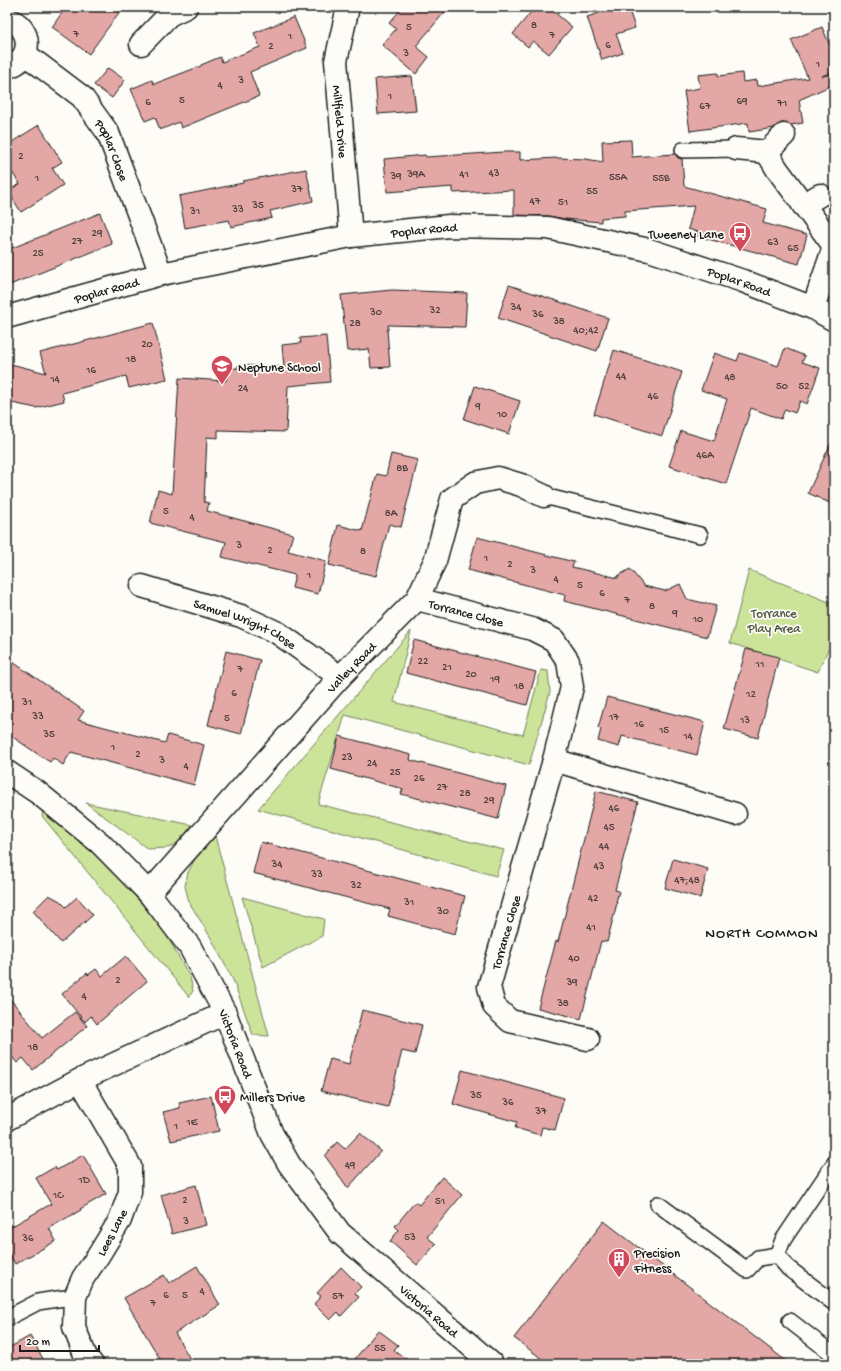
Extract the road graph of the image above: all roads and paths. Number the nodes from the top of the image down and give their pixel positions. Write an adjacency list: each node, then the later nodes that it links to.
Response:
1 (186, 7): 4 (street)
2 (348, 7): 11 (street, Millfield Drive)
3 (7, 19): 5 (street)
4 (141, 44)
5 (25, 54): 6 (street); 13 (street, Poplar Close)
6 (7, 67)
7 (784, 135): 10 (street)
8 (736, 149): 9 (lane); 10 (street)
9 (683, 150)
10 (767, 152): 12 (street)
11 (351, 236): 13 (street, Poplar Road); 14 (street, Poplar Road)
12 (834, 246): 14 (street)
13 (160, 274): 15 (street, Poplar Road)
14 (812, 308): 16 (street, Poplar Road)
15 (7, 317)
16 (834, 320)
17 (544, 496): 18 (lane); 20 (street, Valley Road)
18 (700, 535)
19 (142, 586): 21 (street, Samuel Wright Close)
20 (417, 599): 21 (street, Valley Road); 22 (street, Torrance Close)
21 (340, 677): 25 (street, Valley Road)
22 (554, 760): 24 (street); 27 (street, Torrance Close)
23 (7, 772): 25 (street, Victoria Road)
24 (735, 814)
25 (149, 893): 26 (street, Victoria Road)
26 (225, 1013): 28 (street); 39 (street, Victoria Road)
27 (588, 1039)
28 (80, 1080): 29 (street); 33 (street, Lees Lane)
29 (7, 1119)
30 (834, 1164): 32 (lane)
31 (658, 1204): 32 (lane)
32 (777, 1255): 34 (lane)
33 (75, 1297): 35 (lane); 38 (street, Lees Lane)
34 (834, 1303)
35 (7, 1318)
36 (790, 1321): 37 (lane)
37 (834, 1355)
38 (92, 1364)
39 (492, 1364)

